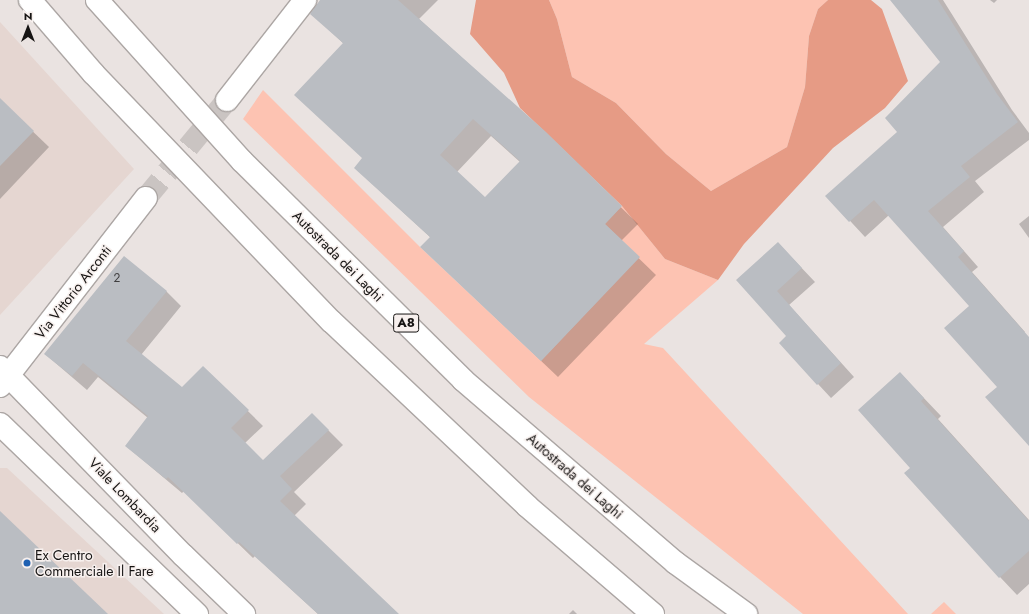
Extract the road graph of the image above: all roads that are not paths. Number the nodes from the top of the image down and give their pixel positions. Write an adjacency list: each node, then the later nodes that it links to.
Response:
1 (30, 0): 10 (main road)
2 (97, 0): 11 (main road, Autostrada dei Laghi / A8)
3 (305, 0): 4 (main road)
4 (227, 100)
5 (146, 198): 6 (main road, Via Vittorio Arconti)
6 (3, 376): 9 (main road, Viale Lombardia)
7 (0, 424): 8 (main road)
8 (197, 614)
9 (244, 614)
10 (653, 614)
11 (746, 614)

